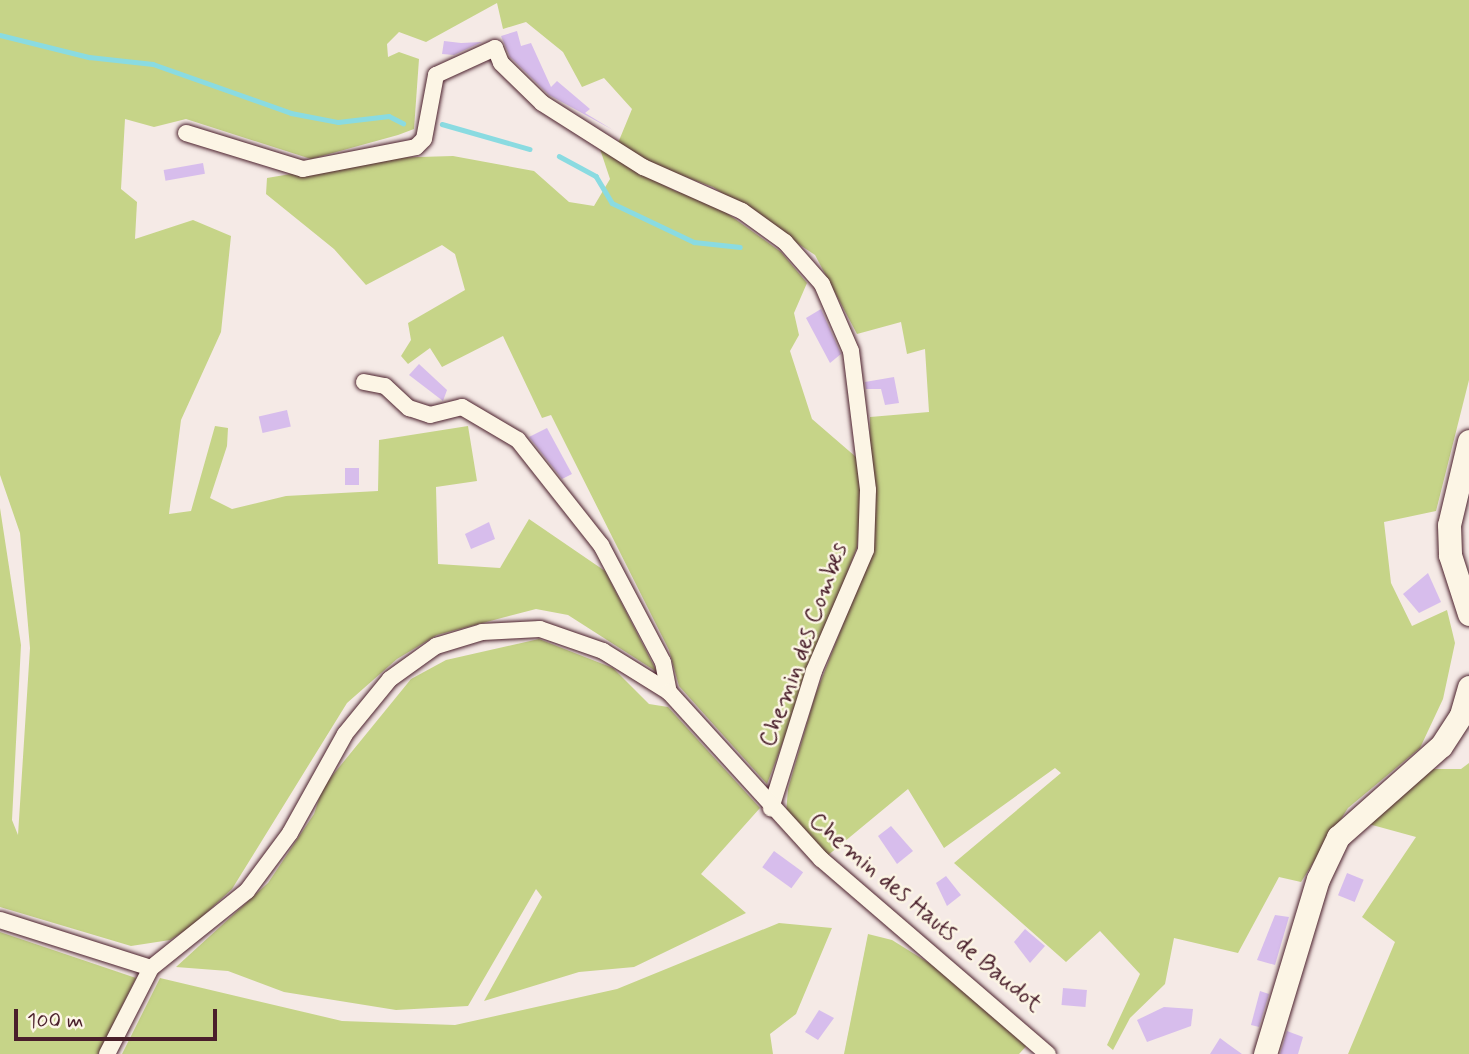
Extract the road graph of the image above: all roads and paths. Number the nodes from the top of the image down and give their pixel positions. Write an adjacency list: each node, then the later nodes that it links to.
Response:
1 (186, 133): 7 (street, Chemin des Combes)
2 (364, 382): 6 (street)
3 (1469, 441): 4 (street)
4 (1469, 614)
5 (1469, 687): 12 (street)
6 (669, 692): 7 (street, Chemin des Hauts de Baudot); 9 (street)
7 (771, 808): 11 (street, Chemin des Hauts de Baudot)
8 (0, 920): 9 (street)
9 (151, 968): 10 (street)
10 (107, 1054)
11 (1048, 1054)
12 (1265, 1054)

